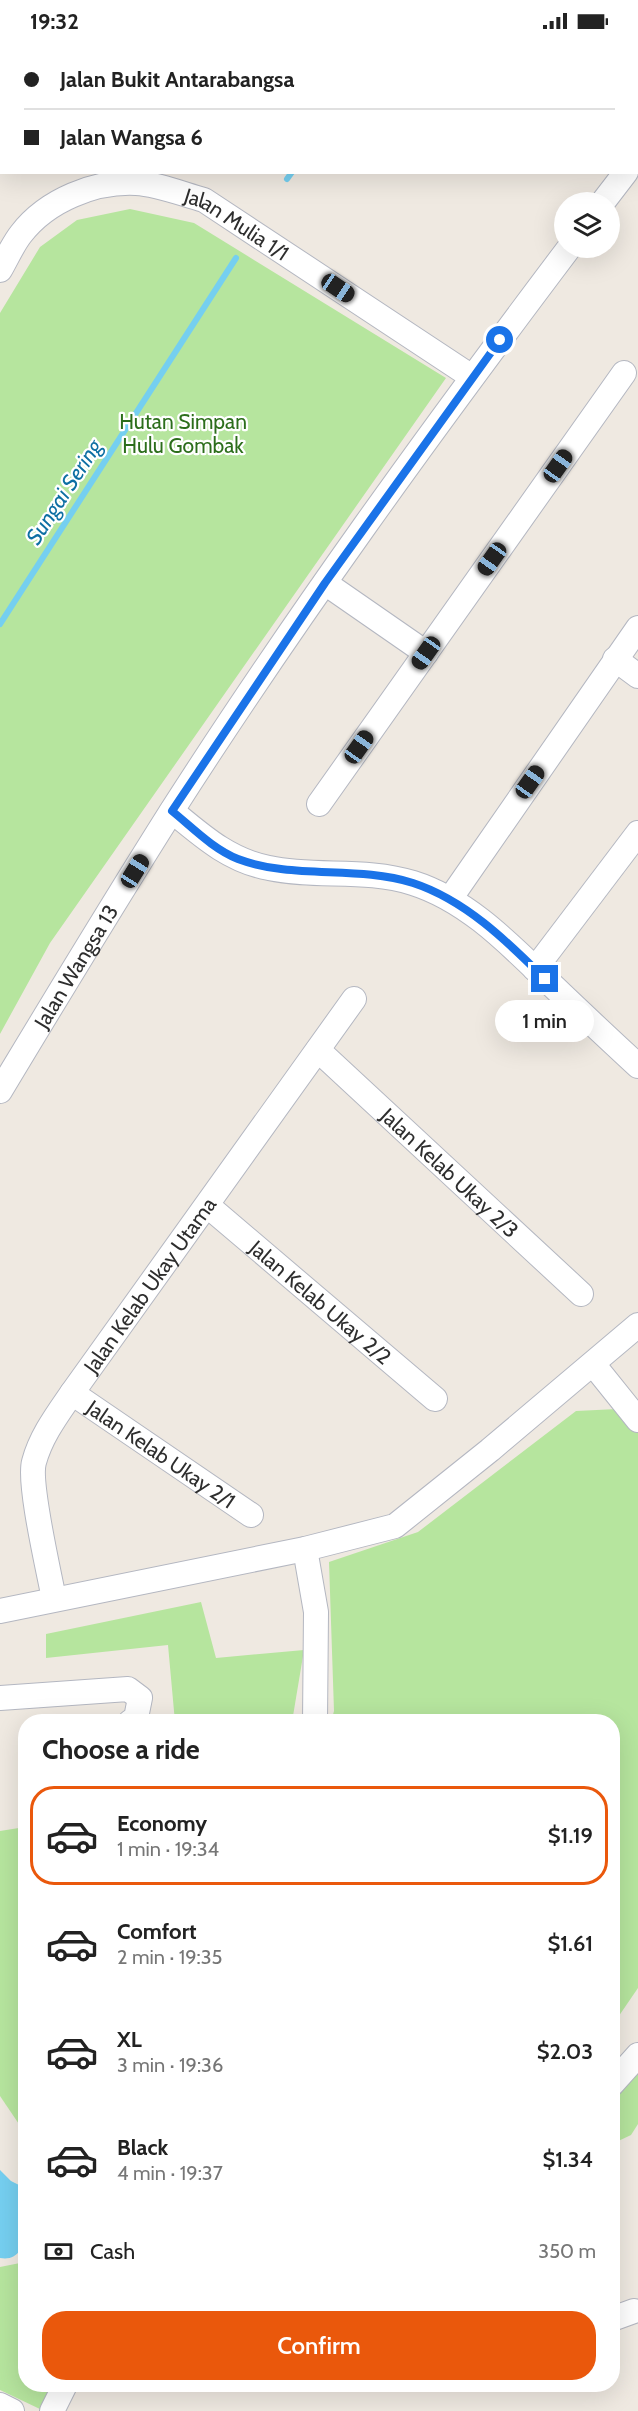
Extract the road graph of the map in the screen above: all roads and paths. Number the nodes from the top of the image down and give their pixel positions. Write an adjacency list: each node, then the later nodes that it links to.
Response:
1 (624, 174): 2 (street)
2 (611, 192)
3 (561, 258): 6 (street, Jalan Wangsa 13)
4 (0, 270): 6 (street, Jalan Mulia 1/1)
5 (624, 373): 9 (street)
6 (472, 377): 7 (street, Jalan Wangsa 13)
7 (325, 583): 9 (street); 13 (street, Jalan Wangsa 13)
8 (638, 628): 10 (street)
9 (426, 653): 12 (street)
10 (615, 659): 11 (street); 15 (street)
11 (638, 676)
12 (319, 804)
13 (172, 811): 15 (street); 20 (street, Jalan Wangsa 13)
14 (638, 833): 16 (street)
15 (450, 899): 16 (street)
16 (535, 969): 19 (street)
17 (354, 999): 18 (street, Jalan Kelab Ukay Utama)
18 (318, 1050): 21 (street, Jalan Kelab Ukay Utama); 22 (street, Jalan Kelab Ukay 2/3)
19 (635, 1057)
20 (0, 1091)
21 (208, 1206): 25 (street, Jalan Kelab Ukay Utama); 26 (street, Jalan Kelab Ukay 2/2)
22 (581, 1294)
23 (638, 1325): 24 (street)
24 (593, 1364): 27 (street); 29 (street)
25 (72, 1393): 28 (street, Jalan Kelab Ukay 2/1); 30 (street, Jalan Kelab Ukay Utama)
26 (435, 1399)
27 (638, 1420)
28 (251, 1515)
29 (305, 1549): 30 (street); 34 (street)
30 (54, 1599): 31 (street)
31 (0, 1611)
32 (0, 1698): 33 (street)
33 (137, 1714)
34 (315, 1714)
35 (638, 2055): 36 (street)
36 (620, 2075)
37 (62, 2392): 40 (street)
38 (0, 2405): 39 (street)
39 (12, 2411)
40 (52, 2411)

